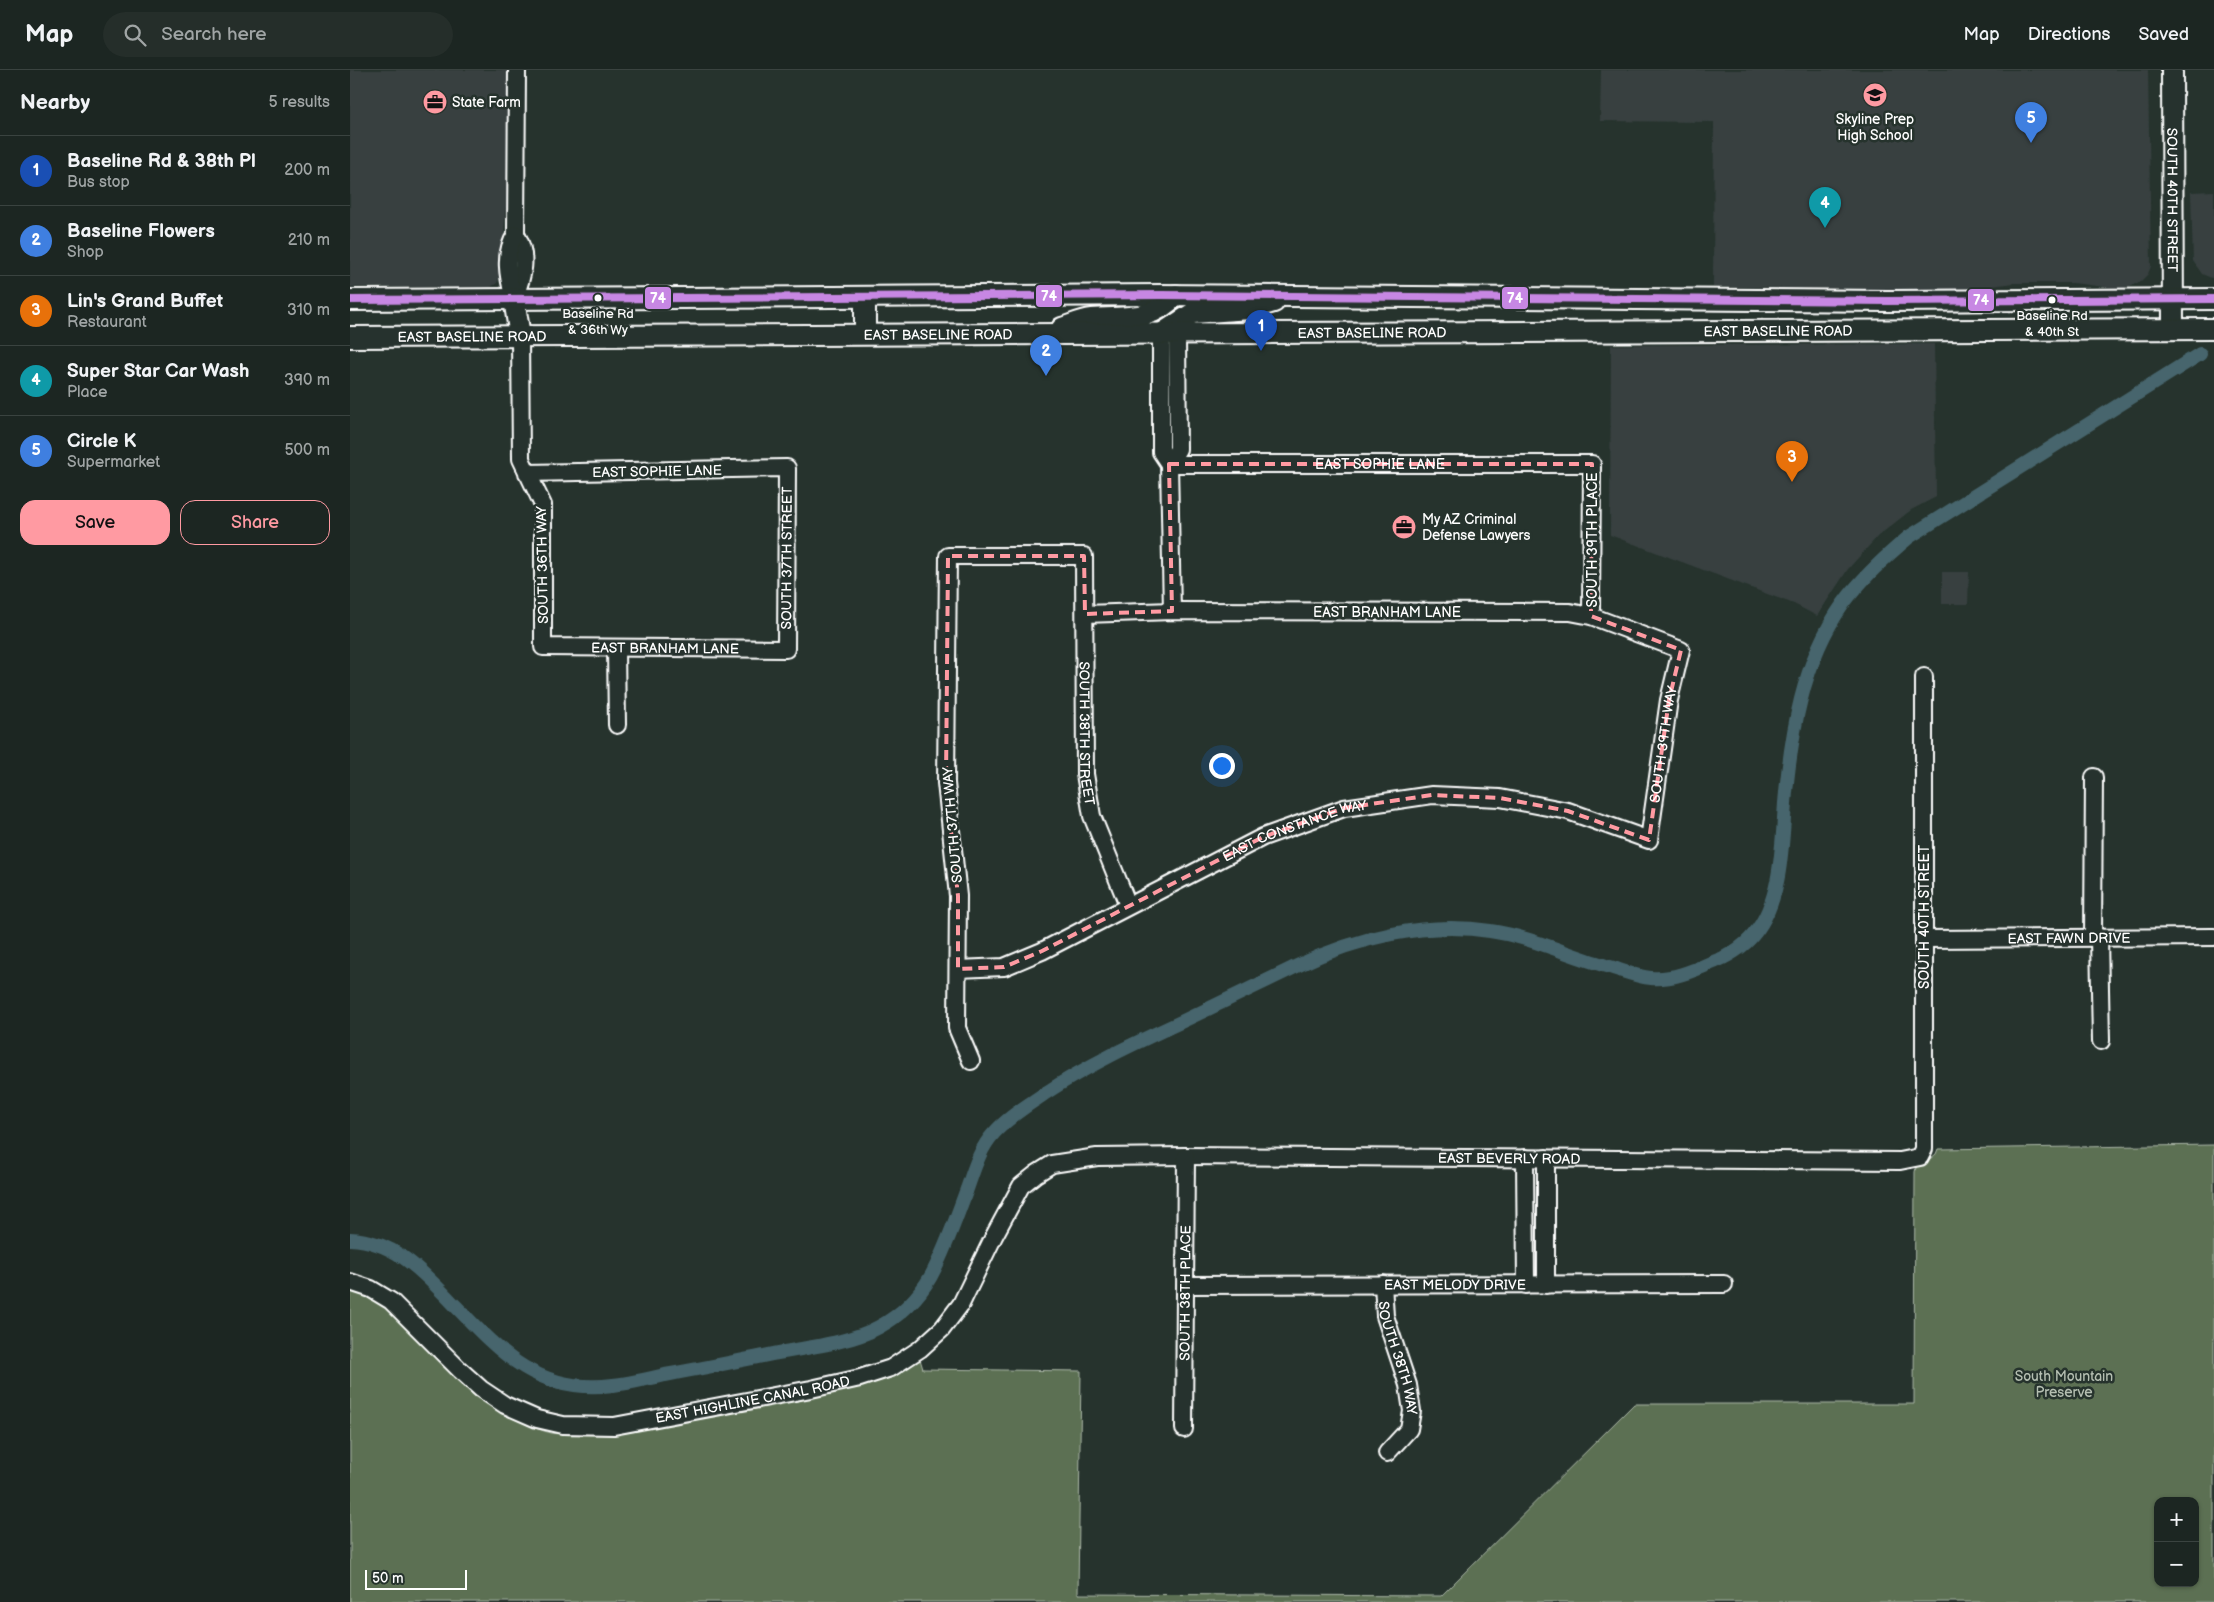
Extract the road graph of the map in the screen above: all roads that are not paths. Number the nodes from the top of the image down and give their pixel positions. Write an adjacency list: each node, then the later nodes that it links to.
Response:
1 (517, 70): 5 (street)
2 (2172, 70): 8 (main road, SOUTH 40TH STREET)
3 (1295, 295): 9 (main road); 10 (main road); 11 (main road)
4 (864, 297): 5 (main road); 9 (main road); 15 (main road)
5 (514, 299): 7 (main road); 17 (main road)
6 (2214, 299): 8 (main road)
7 (350, 300)
8 (2172, 300): 10 (main road); 12 (main road, SOUTH 40TH STREET)
9 (1166, 301): 11 (main road); 16 (main road)
10 (1888, 301): 14 (main road)
11 (1171, 329): 14 (main road, EAST BASELINE ROAD); 16 (main road, EAST BASELINE ROAD); 19 (street)
12 (2173, 329): 13 (main road, EAST BASELINE ROAD); 14 (main road, EAST BASELINE ROAD)
13 (2214, 329)
14 (1886, 331)
15 (865, 334): 16 (main road, EAST BASELINE ROAD); 17 (main road, EAST BASELINE ROAD)
16 (1043, 334)
17 (520, 336): 18 (main road, EAST BASELINE ROAD); 22 (street, SOUTH 36TH WAY)
18 (350, 337)
19 (1169, 464): 20 (street, EAST SOPHIE LANE); 24 (street)
20 (1592, 464): 26 (street, SOUTH 39TH PLACE)
21 (787, 468): 22 (street, EAST SOPHIE LANE); 29 (street, SOUTH 37TH STREET)
22 (527, 473): 27 (street, SOUTH 36TH WAY)
23 (948, 556): 25 (street, SOUTH 38TH STREET); 39 (street, SOUTH 37TH WAY)
24 (1172, 612): 25 (street, EAST BRANHAM LANE); 26 (street, EAST BRANHAM LANE)
25 (1086, 614): 35 (street, SOUTH 38TH STREET)
26 (1591, 616): 30 (street, EAST BRANHAM LANE)
27 (543, 647): 28 (street, EAST BRANHAM LANE)
28 (616, 648): 29 (street, EAST BRANHAM LANE); 32 (street)
29 (786, 649)
30 (1681, 650): 34 (street, SOUTH 39TH WAY)
31 (1924, 677): 38 (street, SOUTH 40TH STREET)
32 (617, 725)
33 (2094, 777): 36 (street)
34 (1649, 840): 35 (street, EAST CONSTANCE WAY)
35 (1128, 905): 39 (street, EAST CONSTANCE WAY)
36 (2096, 937): 37 (street, EAST FAWN DRIVE); 38 (street, EAST FAWN DRIVE); 40 (street)
37 (2214, 937)
38 (1924, 939): 44 (street, SOUTH 40TH STREET)
39 (958, 969): 41 (street, SOUTH 37TH WAY)
40 (2101, 1041)
41 (971, 1061)
42 (1186, 1156): 43 (street, EAST BEVERLY ROAD); 45 (street, EAST BEVERLY ROAD); 50 (street, SOUTH 38TH PLACE)
43 (1097, 1157): 47 (street, EAST HIGHLINE CANAL ROAD)
44 (1920, 1157): 46 (street, EAST BEVERLY ROAD)
45 (1525, 1158): 46 (street, EAST BEVERLY ROAD); 51 (street)
46 (1546, 1158): 52 (street)
47 (350, 1282)
48 (1382, 1284): 50 (street, EAST MELODY DRIVE); 51 (street, EAST MELODY DRIVE); 54 (street, SOUTH 38TH WAY)
49 (1724, 1284): 52 (street, EAST MELODY DRIVE)
50 (1186, 1285): 53 (street, SOUTH 38TH PLACE)
51 (1526, 1285): 52 (street, EAST MELODY DRIVE)
52 (1546, 1285)
53 (1184, 1429)
54 (1387, 1453)

